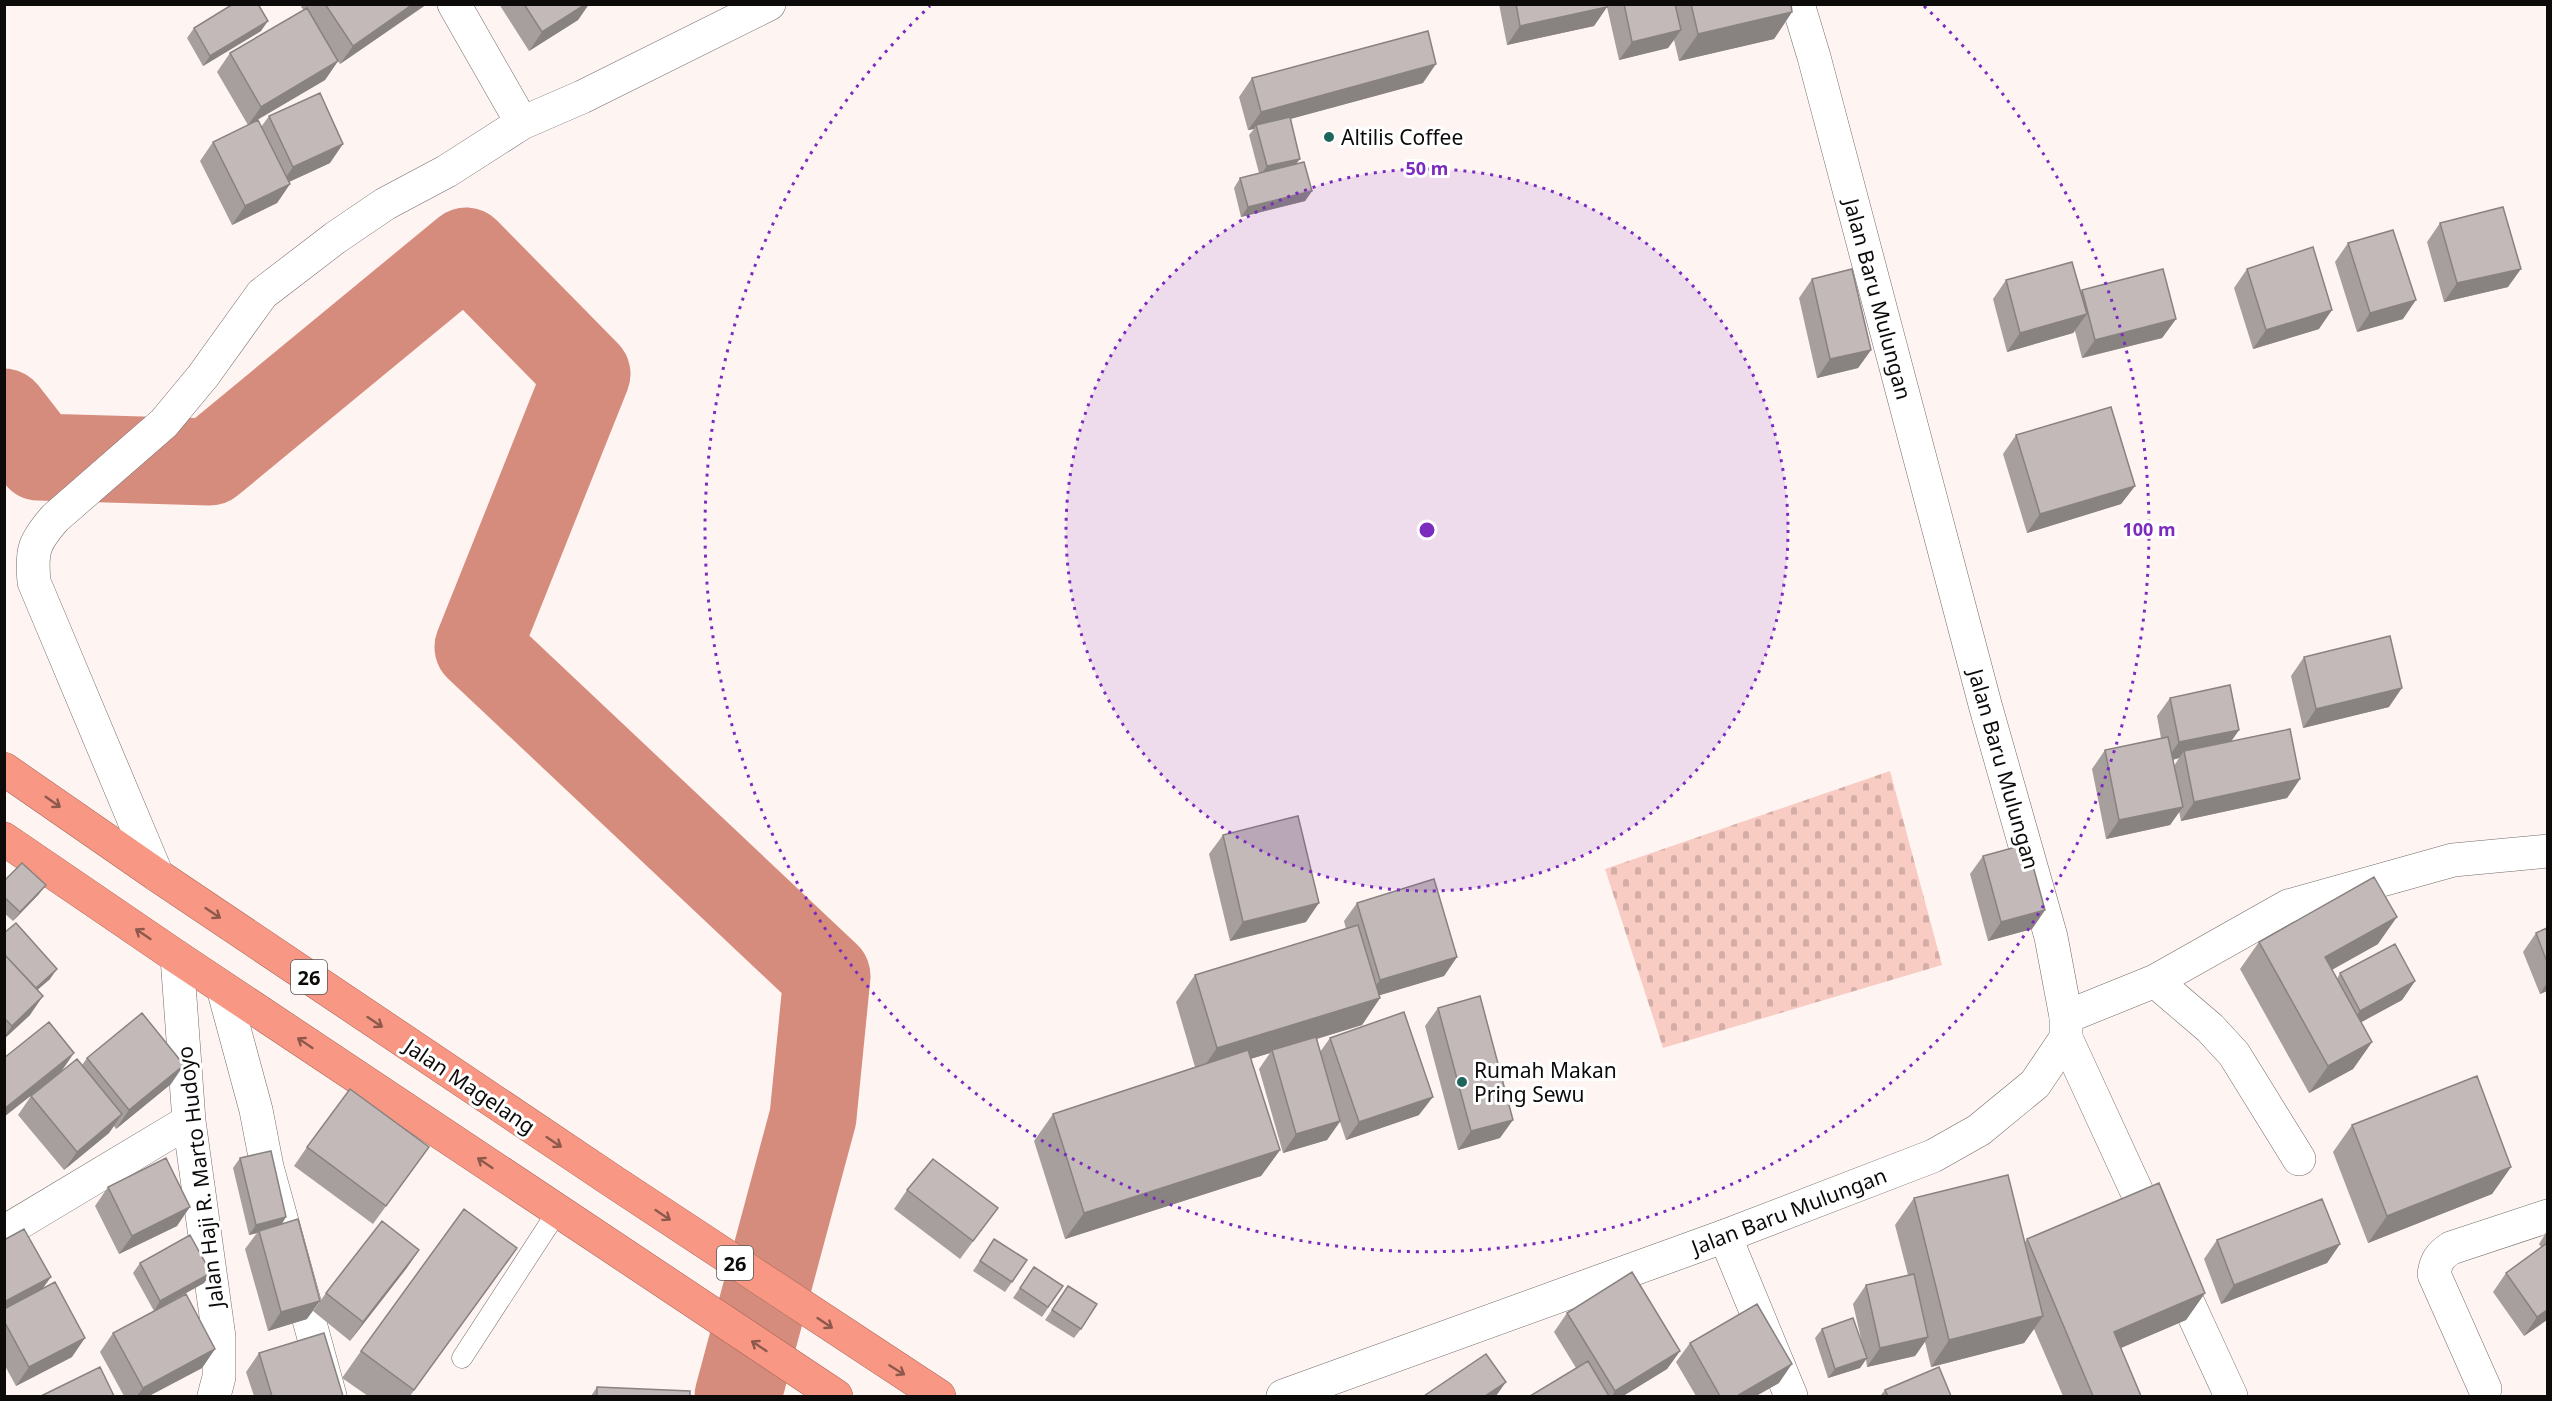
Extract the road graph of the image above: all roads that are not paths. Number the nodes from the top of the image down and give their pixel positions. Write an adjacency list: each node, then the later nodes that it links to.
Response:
1 (454, 4): 4 (street)
2 (769, 4): 4 (street)
3 (1798, 4): 12 (street, Jalan Baru Mulungan)
4 (522, 123): 8 (street)
5 (4, 769): 8 (highway, Jalan Magelang / 26, one-way to 8)
6 (4, 839): 9 (highway, 26, one-way to 6)
7 (2547, 851): 10 (street)
8 (157, 875): 24 (highway, Jalan Magelang / 26, one-way to 24)
9 (177, 957): 11 (highway, 26); 13 (street, Jalan Haji R. Marto Hudoyo)
10 (2155, 981): 12 (street); 14 (street)
11 (223, 988): 15 (highway, 26, one-way to 11); 23 (street)
12 (2066, 1027): 18 (street, Jalan Baru Mulungan); 27 (street)
13 (189, 1121): 17 (street); 22 (street, Jalan Haji R. Marto Hudoyo)
14 (2299, 1159)
15 (557, 1212): 19 (lane); 21 (highway, 26, one-way to 15)
16 (2547, 1216): 20 (street)
17 (4, 1232)
18 (1725, 1236): 25 (street, Jalan Baru Mulungan); 26 (street)
19 (462, 1358)
20 (2485, 1389)
21 (831, 1393)
22 (214, 1396)
23 (330, 1396)
24 (939, 1396)
25 (1283, 1396)
26 (1791, 1396)
27 (2231, 1396)

